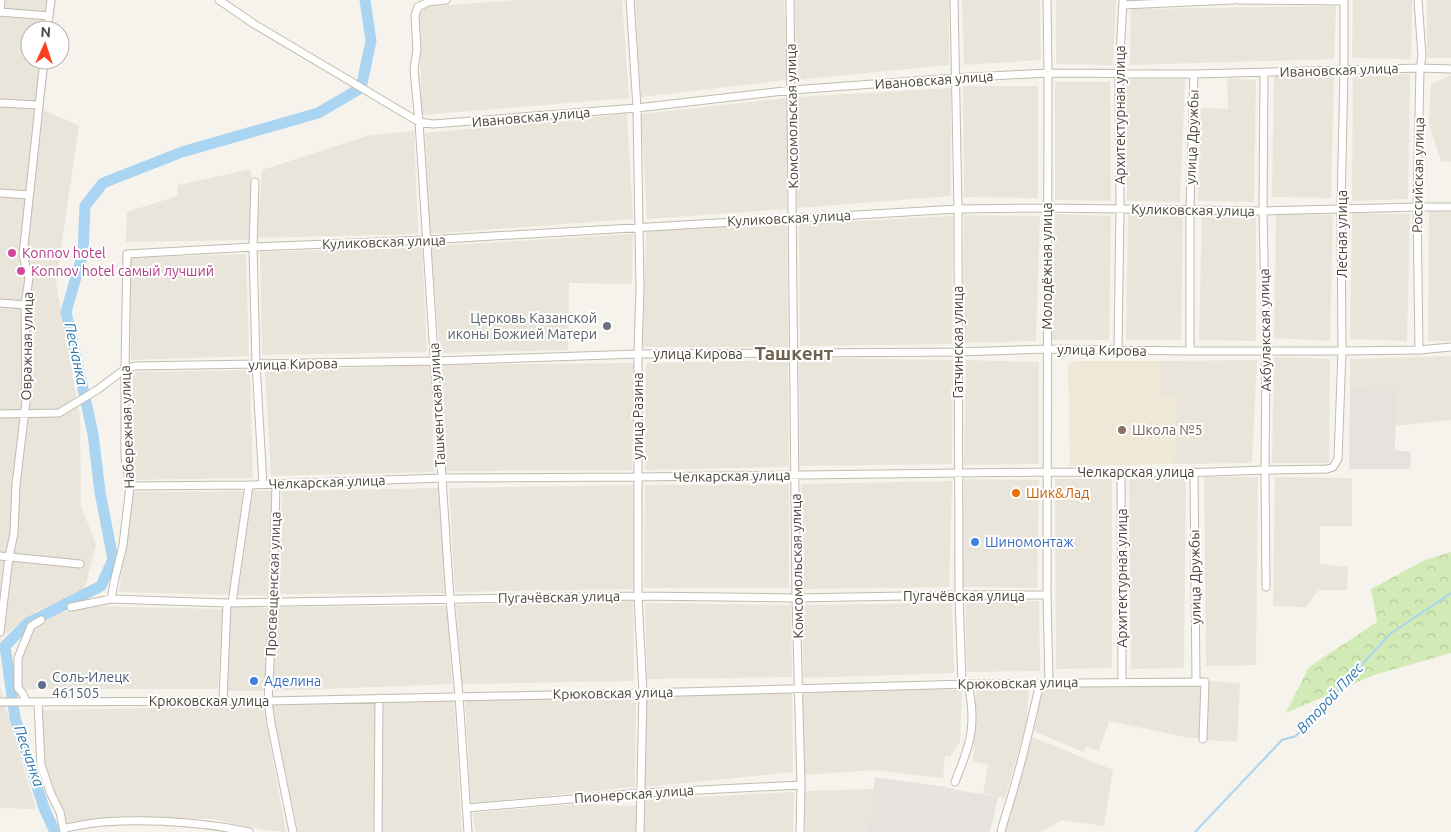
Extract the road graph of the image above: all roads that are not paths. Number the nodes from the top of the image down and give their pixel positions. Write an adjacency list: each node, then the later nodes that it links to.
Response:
1 (1, 0): 15 (street)
2 (51, 0): 16 (street)
3 (219, 0): 31 (street)
4 (446, 0): 5 (street, Ташкентская улица); 31 (street, Ташкентская улица)
5 (453, 0)
6 (630, 0): 30 (street, улица Разина)
7 (790, 0): 27 (street, Комсомольская улица)
8 (954, 0): 26 (street, Гатчинская улица)
9 (1048, 0): 23 (street, Молодёжная улица)
10 (1232, 0): 14 (street)
11 (1238, 0): 12 (street)
12 (1344, 0): 21 (street, Лесная улица)
13 (1418, 0): 18 (street, Российская улица)
14 (1123, 3): 24 (street, Архитектурная улица)
15 (0, 12): 16 (street)
16 (49, 16): 17 (street)
17 (49, 20)
18 (1420, 68): 19 (street, Ивановская улица); 21 (street, Ивановская улица); 35 (street, Российская улица)
19 (1451, 69)
20 (43, 70): 29 (street, Овражная улица)
21 (1344, 70): 22 (street, Ивановская улица); 40 (street, Лесная улица)
22 (1264, 72): 25 (street, Ивановская улица); 42 (street, Акбулакская улица)
23 (1048, 73): 24 (street, Ивановская улица); 26 (street, Ивановская улица); 37 (street, Молодёжная улица)
24 (1119, 74): 25 (street, Ивановская улица); 39 (street, Архитектурная улица)
25 (1194, 74): 41 (street, улица Дружбы)
26 (955, 78): 27 (street, Ивановская улица); 38 (street, Гатчинская улица)
27 (792, 90): 30 (street, Ивановская улица); 43 (street, Комсомольская улица)
28 (0, 103): 29 (street)
29 (39, 105): 34 (street, Овражная улица)
30 (637, 108): 31 (street, Ивановская улица); 44 (street, улица Разина)
31 (419, 122): 45 (street, Ташкентская улица)
32 (256, 182): 46 (street)
33 (0, 193): 34 (street)
34 (29, 195): 49 (street, Овражная улица)
35 (1417, 207): 36 (street, Куликовская улица); 40 (street, Куликовская улица); 54 (street, Российская улица)
36 (1451, 207)
37 (1047, 208): 38 (street, Куликовская улица); 39 (street, Куликовская улица); 51 (street, Молодёжная улица)
38 (958, 209): 43 (street, Куликовская улица); 57 (street, Гатчинская улица)
39 (1120, 209): 41 (street, Куликовская улица); 52 (street, Архитектурная улица)
40 (1341, 209): 42 (street, Куликовская улица); 56 (street, Лесная улица)
41 (1190, 210): 42 (street, Куликовская улица); 55 (street, улица Дружбы)
42 (1263, 211): 53 (street, Акбулакская улица)
43 (792, 218): 44 (street, Куликовская улица); 58 (street, Комсомольская улица)
44 (639, 227): 45 (street, Куликовская улица); 59 (street, улица Разина)
45 (426, 240): 46 (street, Куликовская улица); 60 (street, Ташкентская улица)
46 (253, 247): 47 (street, Куликовская улица); 61 (street)
47 (127, 254): 62 (street, Набережная улица)
48 (0, 302): 49 (street)
49 (26, 305): 64 (street, Овражная улица)
50 (1451, 347): 54 (street, улица Кирова)
51 (1047, 349): 52 (street, улица Кирова); 57 (street, улица Кирова); 67 (street, Молодёжная улица)
52 (1118, 350): 55 (street, улица Кирова)
53 (1266, 350): 55 (street, улица Кирова); 56 (street, улица Кирова); 66 (street, Акбулакская улица)
54 (1419, 350): 56 (street, улица Кирова)
55 (1190, 351)
56 (1342, 351): 65 (street, Лесная улица)
57 (958, 352): 58 (street, улица Кирова); 70 (street, Гатчинская улица)
58 (794, 353): 59 (street, улица Кирова); 71 (street, Комсомольская улица)
59 (638, 354): 60 (street, улица Кирова); 73 (street, улица Разина)
60 (435, 362): 61 (street, улица Кирова); 72 (street, Ташкентская улица)
61 (256, 364): 62 (street, улица Кирова); 74 (street)
62 (124, 370): 64 (street); 77 (street, Набережная улица)
63 (0, 414): 64 (street)
64 (24, 414): 79 (street, Овражная улица)
65 (1333, 467): 66 (street, Челкарская улица)
66 (1265, 470): 68 (street, Челкарская улица); 81 (street, Акбулакская улица)
67 (1048, 472): 69 (street, Челкарская улица); 70 (street, Челкарская улица); 84 (street, Молодёжная улица)
68 (1194, 472): 69 (street, Челкарская улица); 94 (street, улица Дружбы)
69 (1121, 473): 93 (street, Архитектурная улица)
70 (958, 474): 71 (street, Челкарская улица); 82 (street, Гатчинская улица)
71 (795, 476): 73 (street, Челкарская улица); 85 (street, Комсомольская улица)
72 (442, 478): 73 (street, Челкарская улица); 75 (street, Челкарская улица); 87 (street, Ташкентская улица)
73 (638, 478): 83 (street, улица Разина)
74 (263, 484): 75 (street, Челкарская улица); 76 (street, Челкарская улица)
75 (276, 484): 89 (street, Просвещенская улица)
76 (249, 485): 77 (street, Челкарская улица); 88 (street)
77 (130, 486): 86 (street, Набережная улица)
78 (0, 556): 79 (street)
79 (9, 557): 80 (street); 92 (street, Овражная улица)
80 (80, 564)
81 (1266, 587)
82 (959, 595): 84 (street, Пугачёвская улица); 85 (street, Пугачёвская улица); 97 (street, Гатчинская улица)
83 (638, 596): 85 (street, Пугачёвская улица); 87 (street, Пугачёвская улица); 99 (street, улица Разина)
84 (1047, 596): 96 (street, Молодёжная улица)
85 (796, 598): 98 (street, Комсомольская улица)
86 (111, 599): 88 (street, Пугачёвская улица); 90 (street, Пугачёвская улица)
87 (450, 599): 89 (street, Пугачёвская улица); 100 (street, Ташкентская улица)
88 (229, 603): 89 (street, Пугачёвская улица); 102 (street)
89 (273, 603): 103 (street, Просвещенская улица)
90 (71, 607)
91 (41, 620): 105 (street)
92 (0, 632)
93 (1122, 682): 94 (street, Крюковская улица); 96 (street, Крюковская улица)
94 (1196, 682): 107 (street, Крюковская улица)
95 (1040, 683): 96 (street, Крюковская улица); 97 (street, Крюковская улица); 119 (street)
96 (1049, 683)
97 (965, 684): 98 (street, Крюковская улица); 108 (street, Гатчинская улица)
98 (800, 689): 99 (street, Крюковская улица); 109 (street, Комсомольская улица)
99 (643, 693): 100 (street, Крюковская улица); 110 (street, улица Разина)
100 (459, 696): 101 (street, Крюковская улица); 111 (street, Ташкентская улица)
101 (379, 698): 103 (street, Крюковская улица); 115 (street)
102 (223, 701): 103 (street, Крюковская улица); 106 (street, Крюковская улица)
103 (268, 701): 114 (street, Просвещенская улица)
104 (1, 702): 105 (street, Крюковская улица)
105 (24, 702): 106 (street, Крюковская улица)
106 (38, 703): 112 (street)
107 (1203, 739)
108 (955, 782)
109 (801, 785): 110 (street, Пионерская улица); 118 (street, Комсомольская улица)
110 (641, 792): 111 (street, Пионерская улица); 117 (street, улица Разина)
111 (467, 808): 116 (street, Ташкентская улица)
112 (64, 830): 113 (street)
113 (249, 832)
114 (293, 832)
115 (378, 832)
116 (468, 832)
117 (640, 832)
118 (800, 832)
119 (1001, 832)

